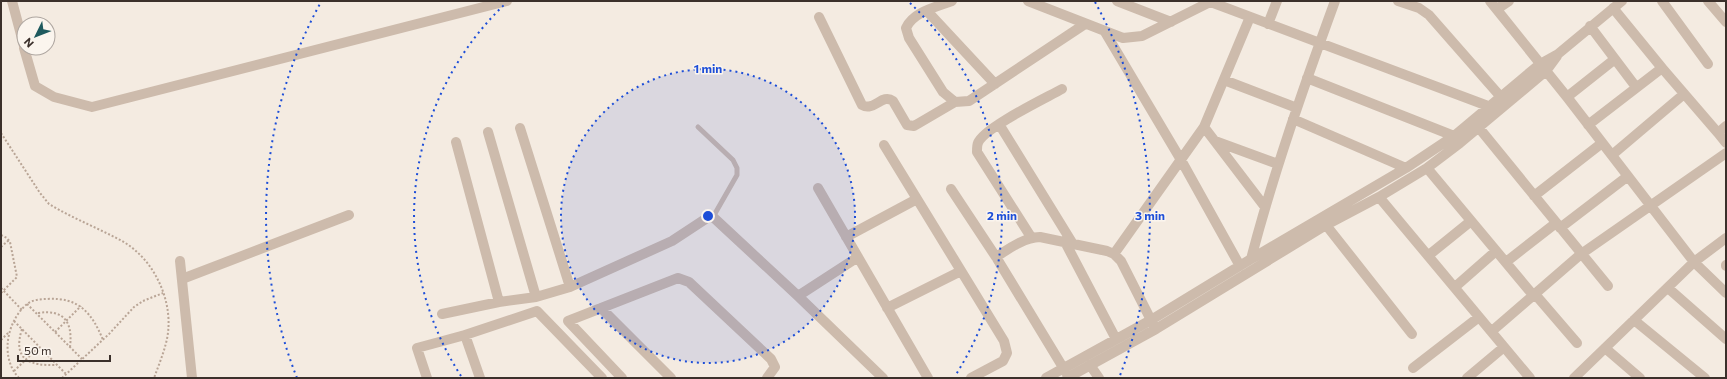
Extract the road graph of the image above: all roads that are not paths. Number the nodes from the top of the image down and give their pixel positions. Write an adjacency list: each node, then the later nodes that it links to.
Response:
1 (12, 1): 17 (street)
2 (507, 1): 27 (street)
3 (952, 1): 16 (street)
4 (1028, 1): 22 (street)
5 (1117, 1): 20 (street)
6 (1209, 1): 19 (street); 20 (street)
7 (1277, 1): 23 (street)
8 (1335, 1): 26 (street)
9 (1398, 1): 38 (street)
10 (1490, 1): 15 (street)
11 (1509, 1): 15 (street)
12 (1662, 1): 29 (street)
13 (1708, 1): 21 (street)
14 (1617, 4): 24 (street); 31 (street)
15 (1497, 9): 30 (street)
16 (927, 11): 34 (street); 40 (street)
17 (16, 16)
18 (818, 17): 40 (street)
19 (1250, 17): 23 (street); 33 (street)
20 (1171, 22): 25 (street)
21 (1726, 22)
22 (1084, 24): 25 (street); 34 (street)
23 (1268, 24): 26 (street)
24 (1590, 26): 28 (street); 30 (street)
25 (1105, 32): 60 (street)
26 (1320, 43): 32 (street); 41 (street)
27 (27, 56)
28 (1615, 59): 35 (street); 39 (street)
29 (1708, 64)
30 (1543, 68): 38 (street); 39 (street); 44 (street)
31 (1662, 68): 35 (street); 37 (street)
32 (1307, 78): 42 (street); 52 (street)
33 (1224, 80): 42 (street); 49 (street)
34 (995, 84): 40 (street)
35 (1636, 87): 46 (street)
36 (1062, 89): 45 (street)
37 (1684, 94): 50 (street); 59 (street)
38 (1500, 96): 41 (street)
39 (1567, 97): 46 (street)
40 (955, 102)
41 (1488, 106): 44 (street)
42 (1297, 108): 43 (street)
43 (1292, 118): 61 (street); 62 (street)
44 (1475, 123): 52 (street); 63 (street); 67 (street)
45 (999, 124): 78 (street); 80 (street)
46 (1588, 125): 55 (street)
47 (698, 127): 73 (lane)
48 (520, 128): 95 (street)
49 (1204, 128): 53 (street); 60 (street)
50 (1722, 130): 56 (street)
51 (488, 132): 101 (street)
52 (1454, 136): 62 (street)
53 (1215, 141): 61 (street); 71 (street)
54 (456, 142): 102 (street)
55 (1602, 143): 59 (street); 67 (street)
56 (1726, 143)
57 (884, 145): 69 (street)
58 (1726, 153): 70 (street)
59 (1612, 155): 64 (street)
60 (1181, 160): 82 (street); 91 (street)
61 (1278, 164): 71 (street)
62 (1406, 168): 87 (street)
63 (1427, 168): 68 (street); 74 (street)
64 (1628, 176): 70 (street); 76 (street)
65 (818, 188): 77 (street)
66 (951, 189): 86 (street)
67 (1534, 196): 76 (street)
68 (1379, 197): 75 (street); 84 (street)
69 (917, 199): 77 (street); 92 (street)
70 (1650, 205): 83 (street); 90 (street)
71 (1265, 207): 87 (street)
72 (349, 215): 93 (street)
73 (713, 217): 95 (street); 100 (street)
74 (1471, 221): 81 (street); 84 (street)
75 (1326, 225): 108 (street); 110 (street)
76 (1558, 225): 83 (street); 89 (street)
77 (846, 237): 85 (street)
78 (1031, 237): 80 (street); 86 (street)
79 (1726, 238): 90 (street)
80 (1069, 243): 82 (street); 112 (street)
81 (1496, 251): 89 (street); 96 (street)
82 (1114, 254): 108 (street)
83 (1581, 254): 94 (street); 99 (street)
84 (1429, 255): 96 (street)
85 (858, 257): 100 (street); 104 (street)
86 (996, 257): 119 (street)
87 (1251, 259): 91 (street)
88 (180, 261): 93 (street)
89 (1506, 262): 99 (street)
90 (1694, 262): 97 (street); 98 (street)
91 (1240, 266): 108 (street)
92 (961, 271): 104 (street); 129 (street)
93 (182, 279): 120 (street)
94 (1608, 286)
95 (570, 287): 101 (street)
96 (1455, 287): 106 (street)
97 (1668, 288): 107 (street); 113 (street)
98 (1726, 293)
99 (1533, 294): 109 (street); 114 (street)
100 (798, 296): 127 (street)
101 (536, 297): 102 (street)
102 (500, 302): 105 (street)
103 (601, 308): 124 (street); 125 (street); 126 (street)
104 (887, 308): 128 (street)
105 (442, 314)
106 (1479, 317): 109 (street); 118 (street)
107 (1634, 320): 116 (street); 136 (street)
108 (1153, 325): 112 (street); 117 (street)
109 (1492, 332): 115 (street)
110 (1412, 334)
111 (465, 335): 121 (street); 122 (street); 123 (street)
112 (1116, 339): 119 (street)
113 (1726, 339)
114 (1577, 343)
115 (1504, 347): 132 (street); 133 (street)
116 (1605, 348): 134 (street); 135 (street)
117 (1090, 365): 119 (street); 131 (street)
118 (1413, 368)
119 (1066, 375): 130 (street)
120 (192, 378)
121 (427, 378)
122 (480, 378)
123 (602, 378)
124 (622, 378)
125 (671, 378)
126 (767, 378)
127 (883, 378)
128 (928, 378)
129 (972, 378)
130 (1046, 378)
131 (1100, 378)
132 (1467, 378)
133 (1530, 378)
134 (1574, 378)
135 (1640, 378)
136 (1705, 378)

